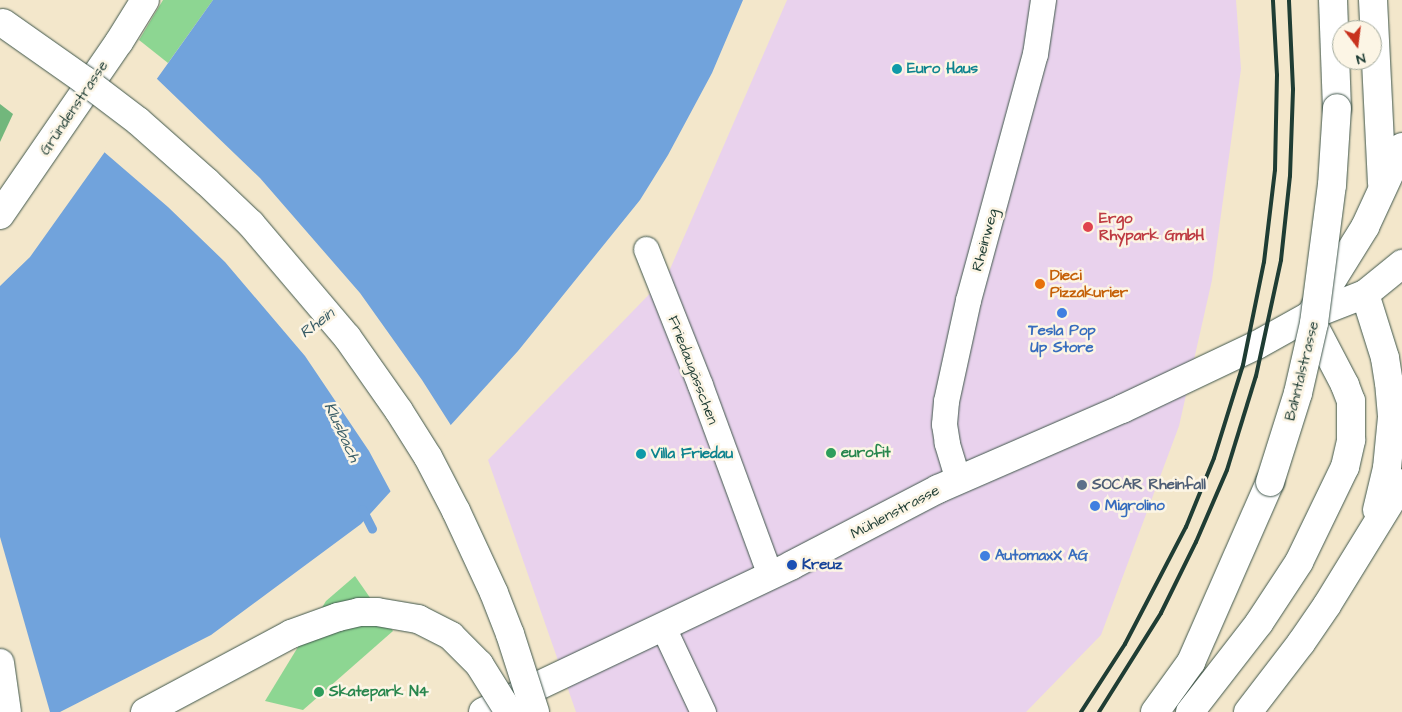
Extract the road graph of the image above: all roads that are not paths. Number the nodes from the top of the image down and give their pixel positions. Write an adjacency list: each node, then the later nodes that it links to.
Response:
1 (145, 0): 8 (main road, Gründenstrasse)
2 (1043, 0): 13 (street, Rheinweg)
3 (1333, 0): 25 (main road, Bahntalstrasse, bridge)
4 (1373, 0): 7 (main road)
5 (3, 23): 23 (main road, bridge)
6 (1402, 147): 7 (main road)
7 (1382, 186): 12 (main road)
8 (0, 215)
9 (646, 250): 16 (street, Friedaugässchen)
10 (1402, 264): 11 (main road, Mühlenstrasse)
11 (1365, 294): 12 (main road, Mühlenstrasse); 15 (main road)
12 (1309, 316): 13 (main road, Mühlenstrasse); 26 (main road)
13 (958, 480): 16 (main road, Mühlenstrasse)
14 (1402, 483): 15 (main road)
15 (1372, 531): 27 (main road)
16 (770, 575): 17 (main road, Mühlenstrasse)
17 (664, 627): 21 (main road, Mühlenstrasse); 24 (street)
18 (0, 663): 19 (main road)
19 (7, 712)
20 (145, 712): 22 (main road, bridge)
21 (484, 712)
22 (509, 712)
23 (535, 712)
24 (703, 712)
25 (1155, 712)
26 (1190, 712)
27 (1248, 712)

